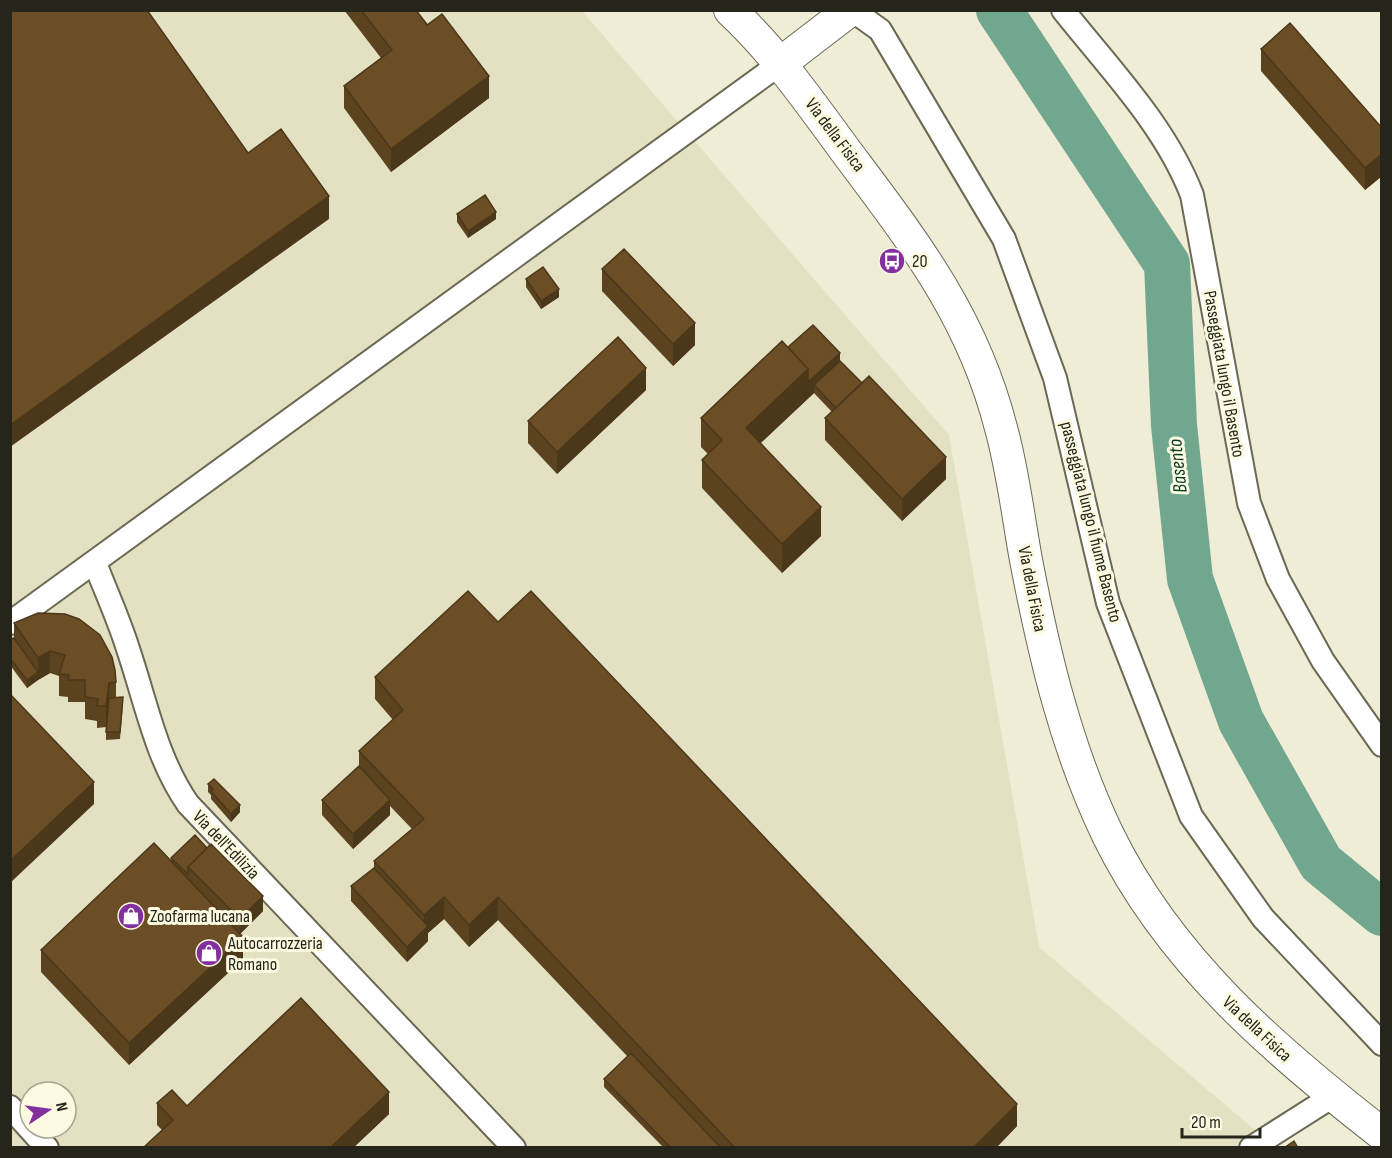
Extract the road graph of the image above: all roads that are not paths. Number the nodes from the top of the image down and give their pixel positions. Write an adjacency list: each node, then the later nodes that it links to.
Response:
1 (730, 10): 4 (street, Via della Fisica)
2 (851, 10): 4 (street); 8 (street, passeggiata lungo il fiume Basento)
3 (1063, 10): 7 (street, Passeggiata lungo il Basento)
4 (781, 63): 5 (street); 9 (street, Via della Fisica)
5 (94, 563): 6 (street); 13 (street, Via dell'Edilizia)
6 (10, 622)
7 (1382, 745)
8 (1382, 1044)
9 (1333, 1096): 11 (street, Via della Fisica); 14 (street)
10 (10, 1107): 12 (street)
11 (1382, 1134)
12 (47, 1148)
13 (514, 1148)
14 (1251, 1148)

